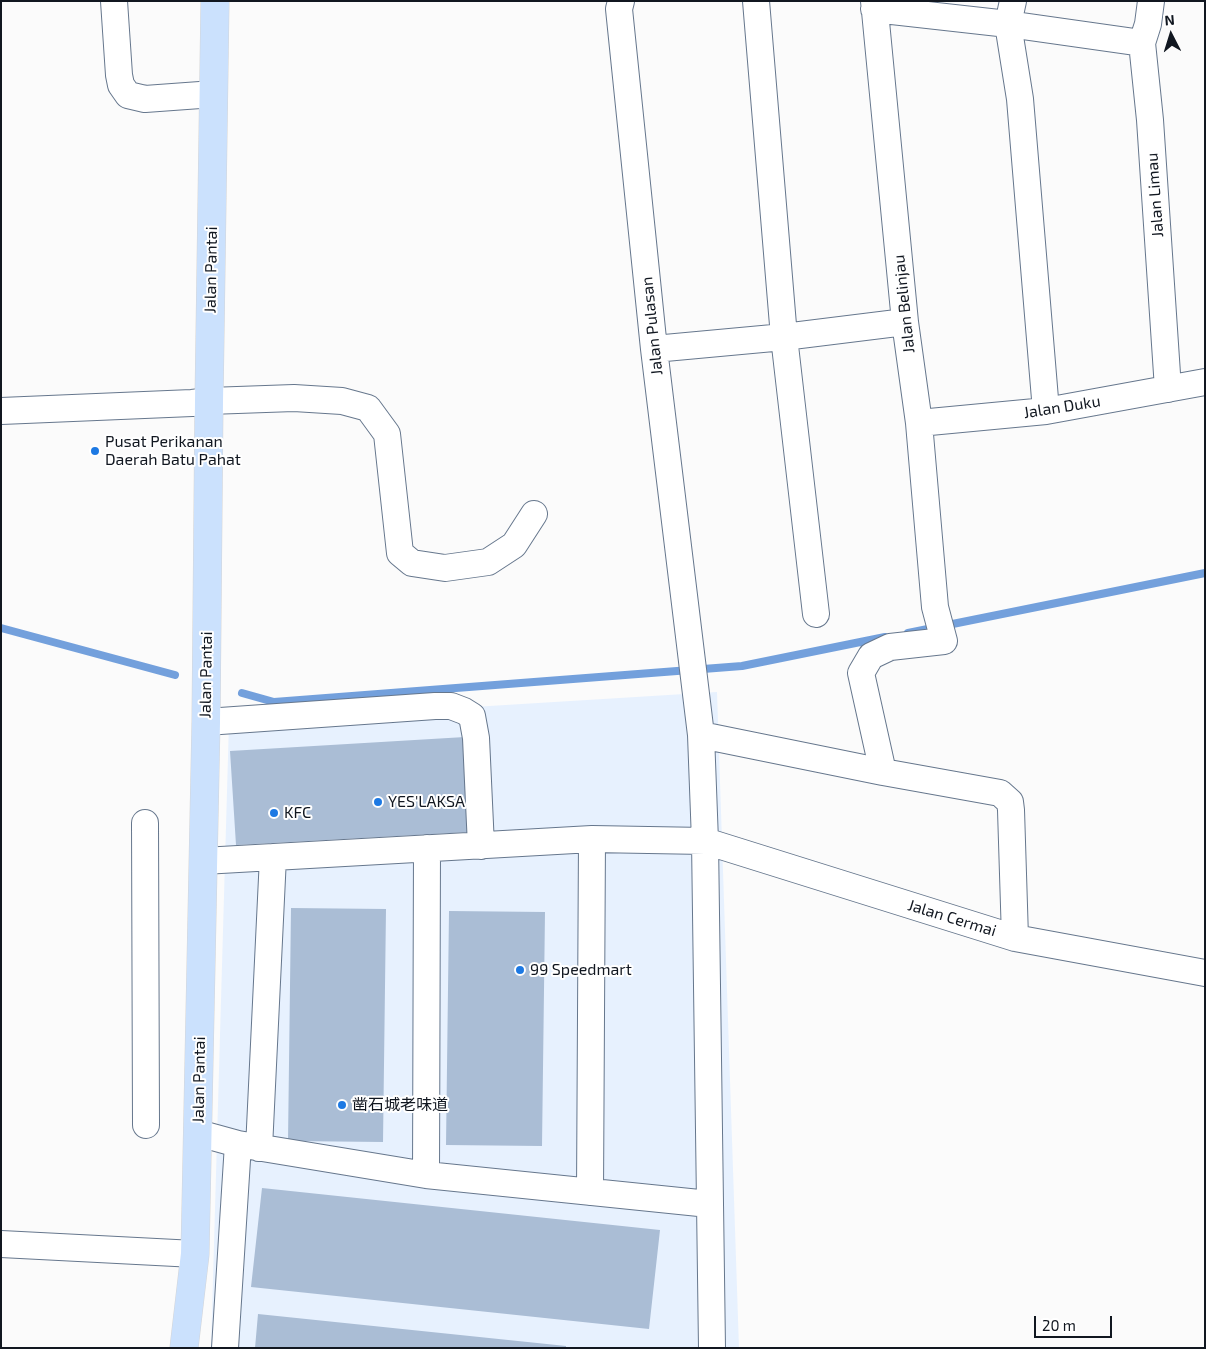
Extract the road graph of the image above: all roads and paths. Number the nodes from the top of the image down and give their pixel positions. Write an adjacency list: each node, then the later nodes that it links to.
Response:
1 (114, 1): 9 (street)
2 (215, 1): 9 (main road, Jalan Pantai)
3 (621, 1): 12 (street, Jalan Pulasan)
4 (756, 1): 11 (street)
5 (1151, 1): 8 (street, Jalan Limau)
6 (874, 5): 7 (street); 10 (street, Jalan Belinjau)
7 (1011, 13): 8 (street); 17 (street)
8 (1142, 43): 14 (street, Jalan Limau)
9 (214, 94): 15 (main road, Jalan Pantai)
10 (905, 322): 11 (street); 18 (street, Jalan Belinjau)
11 (784, 337): 12 (street); 20 (street)
12 (654, 349): 22 (street, Jalan Pulasan)
13 (1205, 382): 14 (street, Jalan Duku)
14 (1168, 389): 17 (street, Jalan Duku)
15 (200, 402): 16 (street); 19 (street); 21 (main road, Jalan Pantai)
16 (1, 411)
17 (1046, 411): 18 (street, Jalan Duku)
18 (919, 423): 23 (street, Jalan Belinjau)
19 (534, 514)
20 (816, 614)
21 (206, 722): 27 (street); 30 (main road, Jalan Pantai)
22 (701, 735): 23 (street); 26 (street, Jalan Pulasan)
23 (883, 772): 31 (street)
24 (145, 823): 33 (street)
25 (592, 840): 26 (street, Jalan Cermai); 27 (street, Jalan Cermai); 37 (street)
26 (705, 841): 31 (street, Jalan Cermai); 38 (street, Jalan Pulasan)
27 (481, 846): 28 (street, Jalan Cermai)
28 (427, 848): 29 (street, Jalan Cermai); 36 (street)
29 (273, 857): 30 (street, Jalan Cermai); 35 (street)
30 (203, 861): 34 (main road, Jalan Pantai)
31 (1015, 938): 32 (street, Jalan Cermai)
32 (1205, 973)
33 (146, 1125)
34 (198, 1133): 35 (street); 40 (main road, Jalan Pantai)
35 (249, 1146): 36 (street); 42 (street)
36 (426, 1175): 37 (street)
37 (590, 1192): 38 (street)
38 (710, 1204): 43 (street, Jalan Pulasan)
39 (1, 1244): 40 (street)
40 (195, 1254): 41 (main road, Jalan Pantai)
41 (184, 1348)
42 (225, 1348)
43 (712, 1348)

